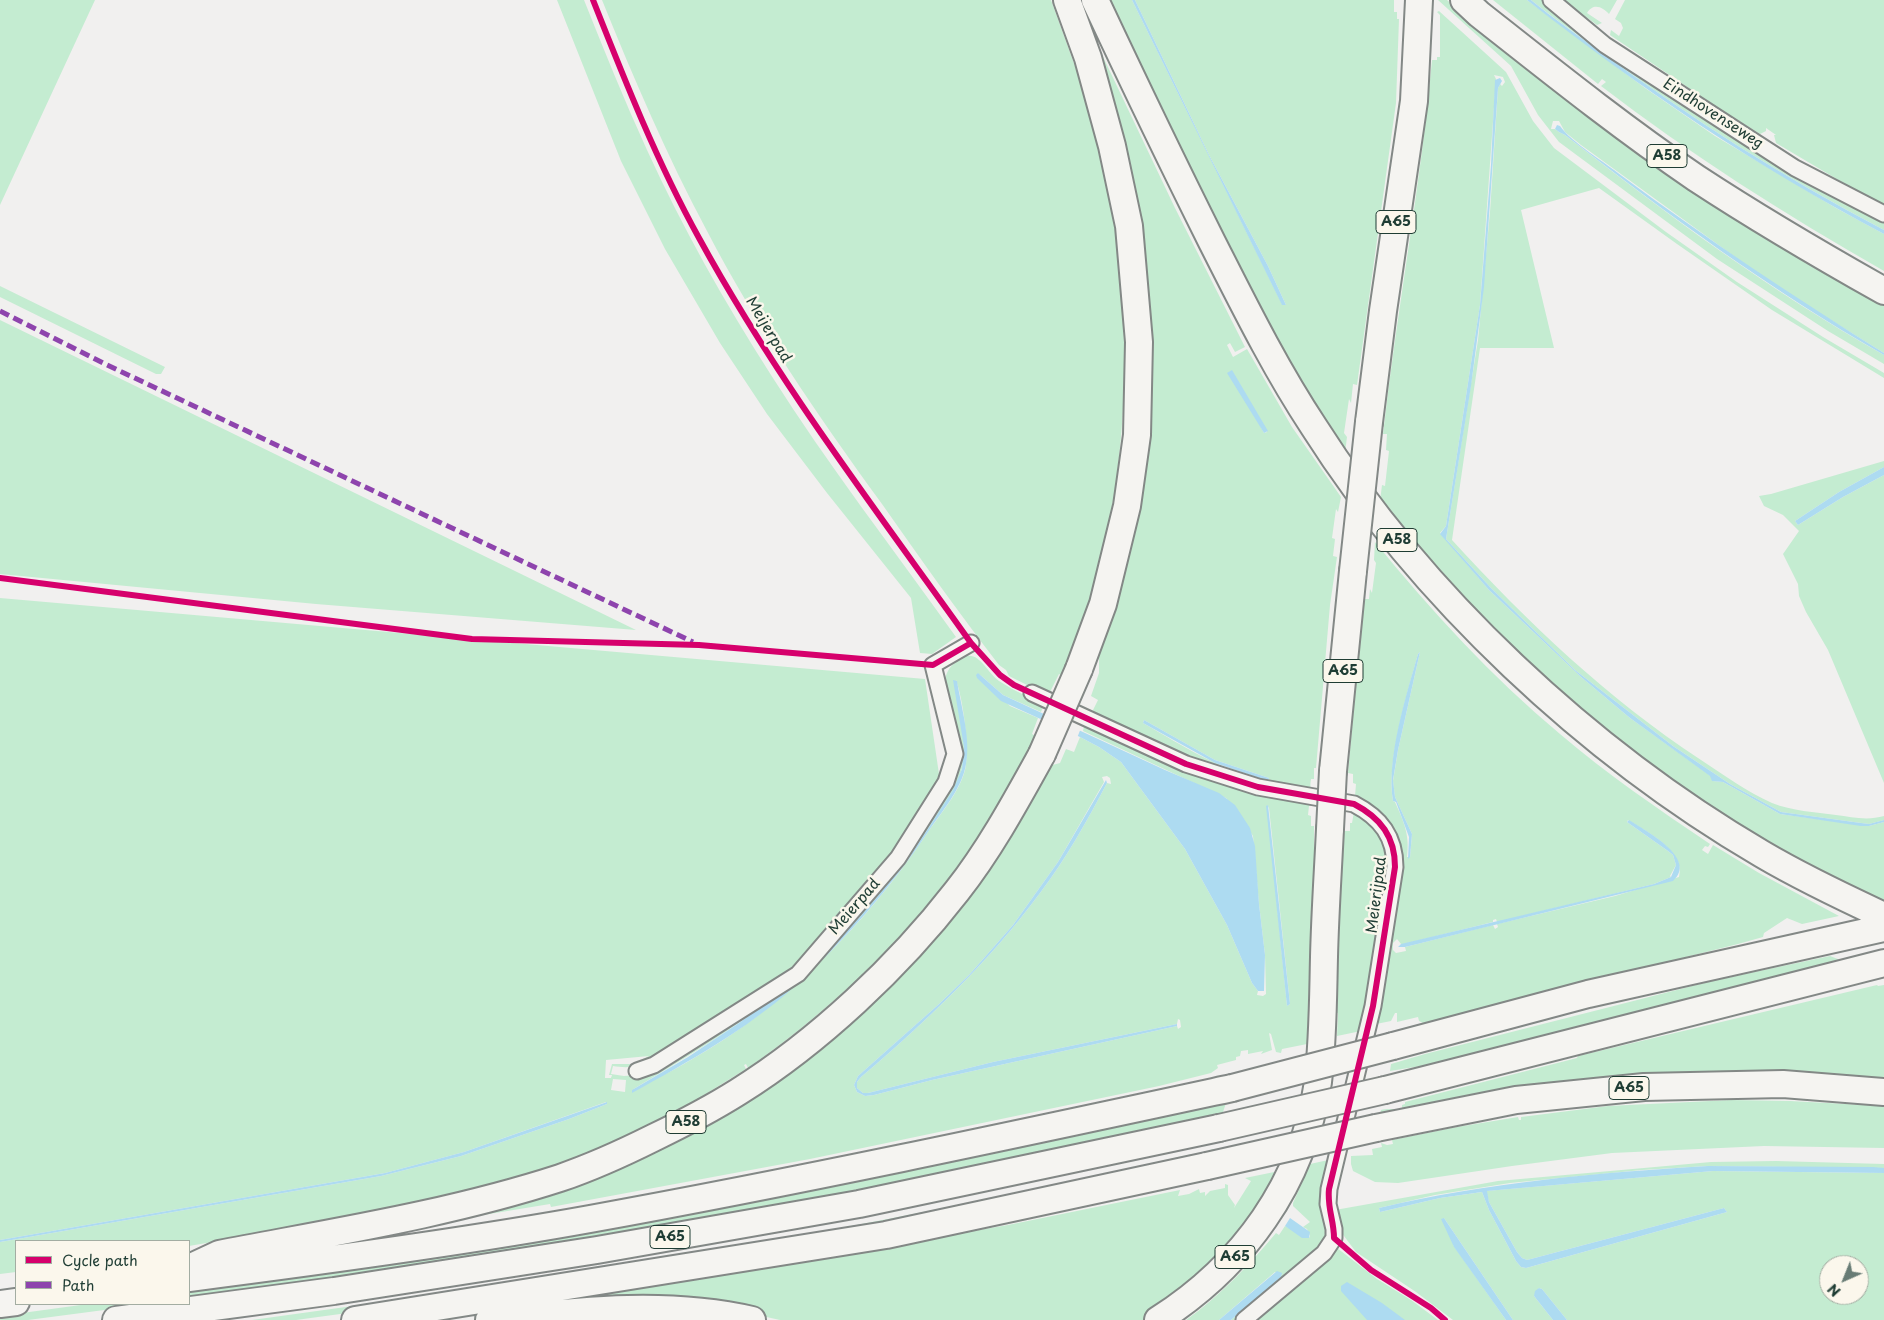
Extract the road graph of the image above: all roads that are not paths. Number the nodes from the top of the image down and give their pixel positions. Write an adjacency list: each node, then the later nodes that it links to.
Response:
1 (1067, 0): 15 (highway, A58, bridge)
2 (1095, 0): 10 (highway, A58)
3 (1464, 0): 7 (highway, A58)
4 (1551, 0): 6 (street, Eindhovenseweg)
5 (1419, 11): 23 (highway, A65, bridge)
6 (1884, 214)
7 (1884, 291)
8 (971, 644): 13 (street, Meierpad)
9 (1032, 693): 24 (street, Meierijpad)
10 (1884, 916)
11 (1884, 928): 16 (highway, A65, bridge)
12 (1884, 963): 19 (highway, A65, bridge)
13 (637, 1071)
14 (1884, 1092): 20 (highway, A65, bridge)
15 (190, 1268)
16 (190, 1278)
17 (15, 1302): 18 (highway)
18 (0, 1304)
19 (116, 1320)
20 (354, 1320)
21 (489, 1320): 22 (highway)
22 (752, 1320)
23 (1158, 1320)
24 (1244, 1320)

